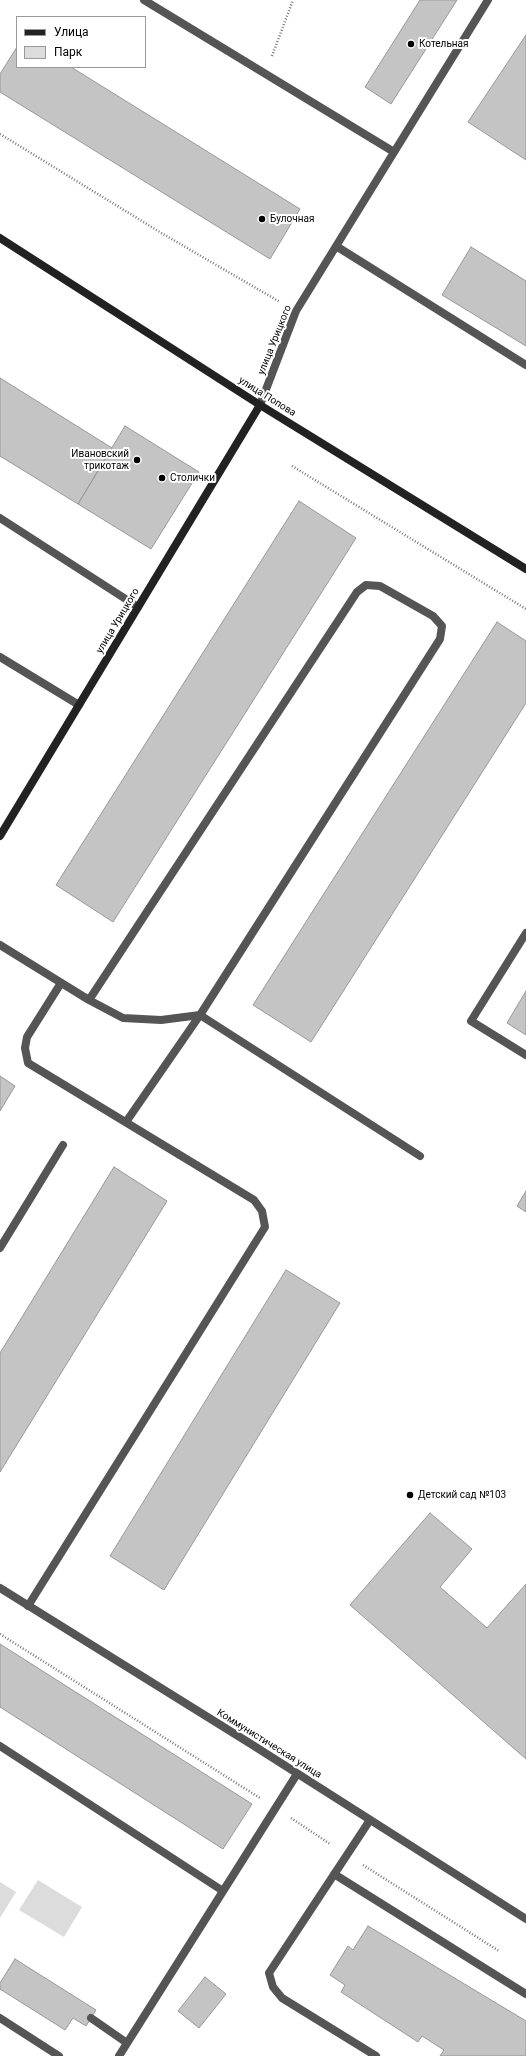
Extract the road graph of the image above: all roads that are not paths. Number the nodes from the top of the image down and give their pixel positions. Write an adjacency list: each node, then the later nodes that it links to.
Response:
1 (144, 0): 3 (street)
2 (488, 0): 3 (street, улица Урицкого)
3 (394, 152): 5 (street, улица Урицкого)
4 (0, 238): 7 (main road, улица Попова)
5 (336, 246): 6 (street); 7 (street, улица Урицкого)
6 (526, 365)
7 (260, 404): 9 (main road, улица Попова); 10 (main road, улица Урицкого)
8 (0, 518): 10 (street)
9 (526, 569)
10 (138, 607): 12 (main road, улица Урицкого)
11 (0, 657): 12 (street)
12 (79, 705): 13 (main road, улица Урицкого)
13 (0, 836)
14 (526, 933): 19 (street)
15 (0, 945): 16 (street)
16 (61, 983): 17 (street); 20 (street)
17 (89, 1000): 18 (street); 18 (street)
18 (200, 1015): 20 (street); 22 (street)
19 (526, 1055)
20 (126, 1122): 25 (street)
21 (63, 1145): 23 (street)
22 (420, 1156)
23 (0, 1248)
24 (0, 1588): 25 (street, Коммунистическая улица)
25 (28, 1606): 27 (street, Коммунистическая улица)
26 (0, 1746): 30 (street)
27 (297, 1774): 28 (street, Коммунистическая улица); 30 (street)
28 (370, 1820): 29 (street); 31 (street, Коммунистическая улица)
29 (334, 1874): 32 (street); 38 (street)
30 (223, 1891): 35 (street)
31 (526, 1919)
32 (526, 1994)
33 (0, 2018): 36 (street)
34 (91, 2018): 35 (street)
35 (127, 2043): 37 (street)
36 (59, 2056)
37 (119, 2056)
38 (376, 2056)

